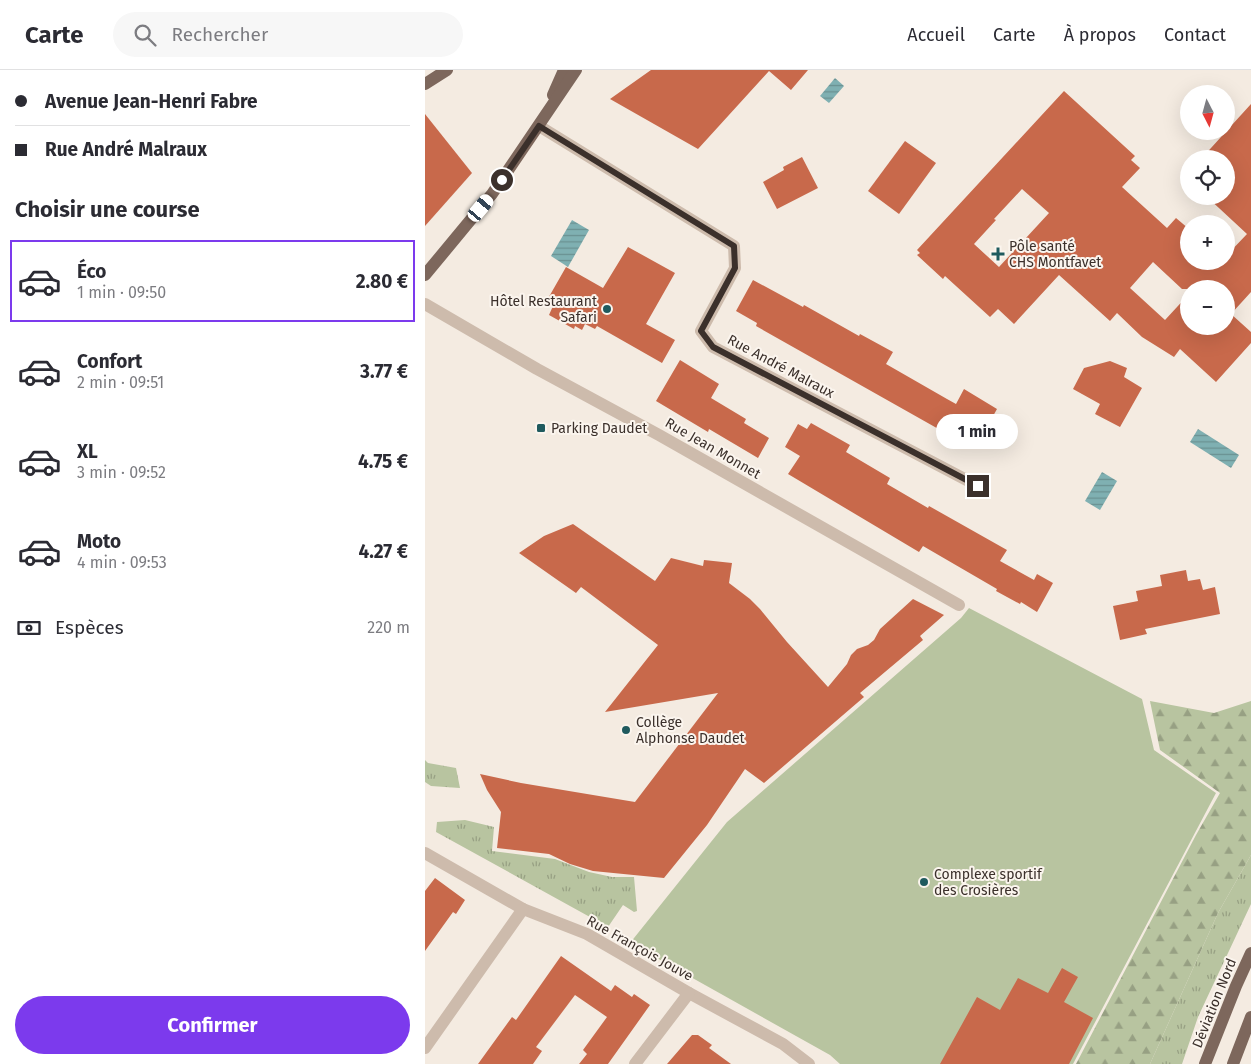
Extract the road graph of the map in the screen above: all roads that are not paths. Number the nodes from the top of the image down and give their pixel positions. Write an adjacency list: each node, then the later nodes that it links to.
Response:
1 (442, 70): 5 (main road)
2 (447, 70): 5 (main road)
3 (564, 70): 6 (main road)
4 (576, 70): 6 (main road)
5 (427, 83)
6 (539, 126): 7 (main road); 9 (street, Rue André Malraux)
7 (425, 275)
8 (425, 304): 10 (street, Rue Jean Monnet)
9 (978, 486)
10 (959, 605)
11 (425, 853): 12 (street, Rue François Jouve)
12 (523, 909): 14 (street, Rue François Jouve); 16 (street)
13 (1251, 953): 19 (main road, Déviation Nord)
14 (689, 993): 17 (street); 18 (street, Rue François Jouve)
15 (1251, 1017): 20 (main road)
16 (425, 1048)
17 (635, 1064)
18 (809, 1064)
19 (1205, 1064)
20 (1233, 1064)

